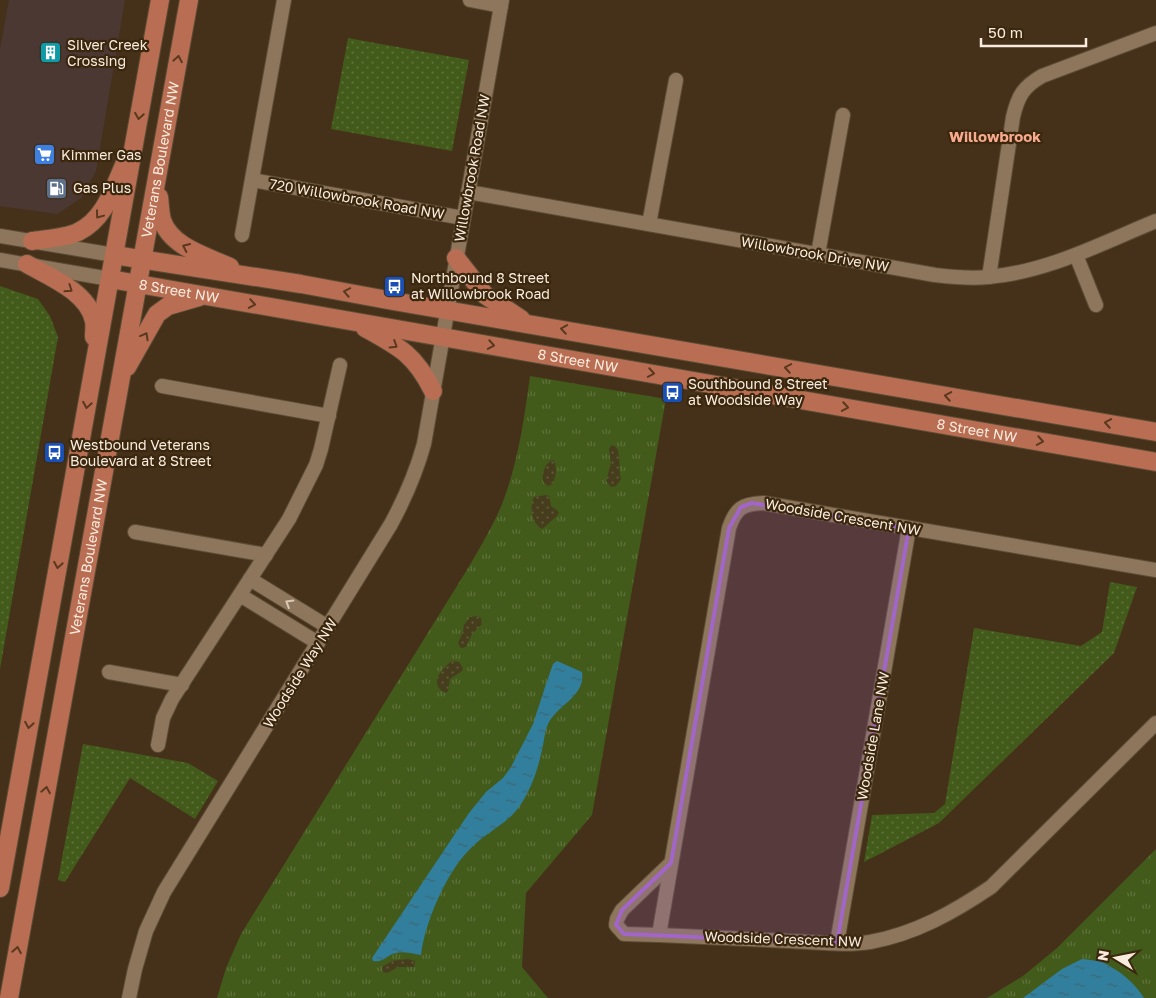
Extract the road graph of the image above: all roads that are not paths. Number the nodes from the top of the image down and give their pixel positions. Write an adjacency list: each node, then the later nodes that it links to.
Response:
1 (160, 0): 9 (main road, Veterans Boulevard NW, one-way to 9)
2 (189, 0): 10 (main road, Veterans Boulevard NW, one-way to 2)
3 (284, 0): 11 (street, 720 Willowbrook Road NW)
4 (470, 0): 5 (street)
5 (501, 3): 12 (street, Willowbrook Road NW)
6 (1156, 33): 27 (street)
7 (676, 80): 15 (street)
8 (844, 115): 19 (street)
9 (135, 140): 18 (main road, one-way to 18); 20 (main road, Veterans Boulevard NW)
10 (157, 176): 23 (main road, Veterans Boulevard NW); 26 (main road, one-way to 10)
11 (252, 180): 13 (street, 720 Willowbrook Road NW); 16 (street, 720 Willowbrook Road NW)
12 (468, 192): 13 (street, Willowbrook Road NW); 15 (street, Willowbrook Drive NW)
13 (463, 218): 22 (street, Willowbrook Road NW)
14 (1156, 221): 21 (street, Willowbrook Drive NW)
15 (649, 224): 19 (street, Willowbrook Drive NW)
16 (242, 235)
17 (0, 236): 18 (street, 8 Street NW)
18 (32, 241): 20 (street, 8 Street NW)
19 (818, 254): 27 (street, Willowbrook Drive NW)
20 (114, 255): 23 (main road, 8 Street NW); 28 (main road, Veterans Boulevard NW)
21 (1076, 255): 27 (street, Willowbrook Drive NW); 31 (street)
22 (456, 258): 32 (street, Willowbrook Road NW); 34 (main road)
23 (142, 259): 26 (main road, 8 Street NW); 29 (main road, Veterans Boulevard NW)
24 (0, 260): 25 (street, 8 Street NW)
25 (27, 264): 28 (street, 8 Street NW); 36 (main road, one-way to 36)
26 (246, 275): 32 (main road, 8 Street NW, one-way to 26)
27 (989, 277)
28 (110, 279): 29 (main road, 8 Street NW); 36 (main road, Veterans Boulevard NW)
29 (137, 284): 30 (main road, 8 Street NW); 38 (main road, Veterans Boulevard NW)
30 (204, 295): 33 (main road, 8 Street NW, one-way to 33); 38 (main road, one-way to 30)
31 (1096, 305)
32 (447, 310): 34 (main road, 8 Street NW); 35 (street, Willowbrook Road NW)
33 (352, 321): 35 (main road, 8 Street NW); 40 (main road, one-way to 40)
34 (527, 323): 42 (main road, 8 Street NW, one-way to 34)
35 (442, 337): 40 (street, Woodside Way NW); 43 (main road, 8 Street NW, one-way to 43)
36 (96, 357): 57 (main road, Veterans Boulevard NW, one-way to 57)
37 (340, 365): 41 (street)
38 (121, 378): 60 (main road, Veterans Boulevard NW, one-way to 38)
39 (162, 386): 41 (street)
40 (433, 391): 50 (street, Woodside Way NW)
41 (330, 416): 46 (street)
42 (1156, 432)
43 (1154, 462)
44 (909, 528): 47 (street, Woodside Crescent NW); 56 (street, Woodside Crescent NW); 59 (street, Woodside Lane NW)
45 (135, 532): 46 (street)
46 (266, 555): 48 (street)
47 (1156, 570)
48 (250, 579): 49 (street); 50 (street, one-way to 48)
49 (240, 596): 51 (street); 53 (street)
50 (328, 627): 51 (street, Woodside Way NW)
51 (318, 643): 61 (street, Woodside Way NW)
52 (109, 672): 53 (street)
53 (182, 685): 55 (street)
54 (1156, 723): 59 (street, Woodside Crescent NW)
55 (158, 745)
56 (671, 863): 58 (street, Woodside Crescent NW); 58 (street, Woodside Crescent NW)
57 (0, 888)
58 (659, 935): 59 (street, Woodside Crescent NW)
59 (837, 943)
60 (9, 998)
61 (129, 998)

